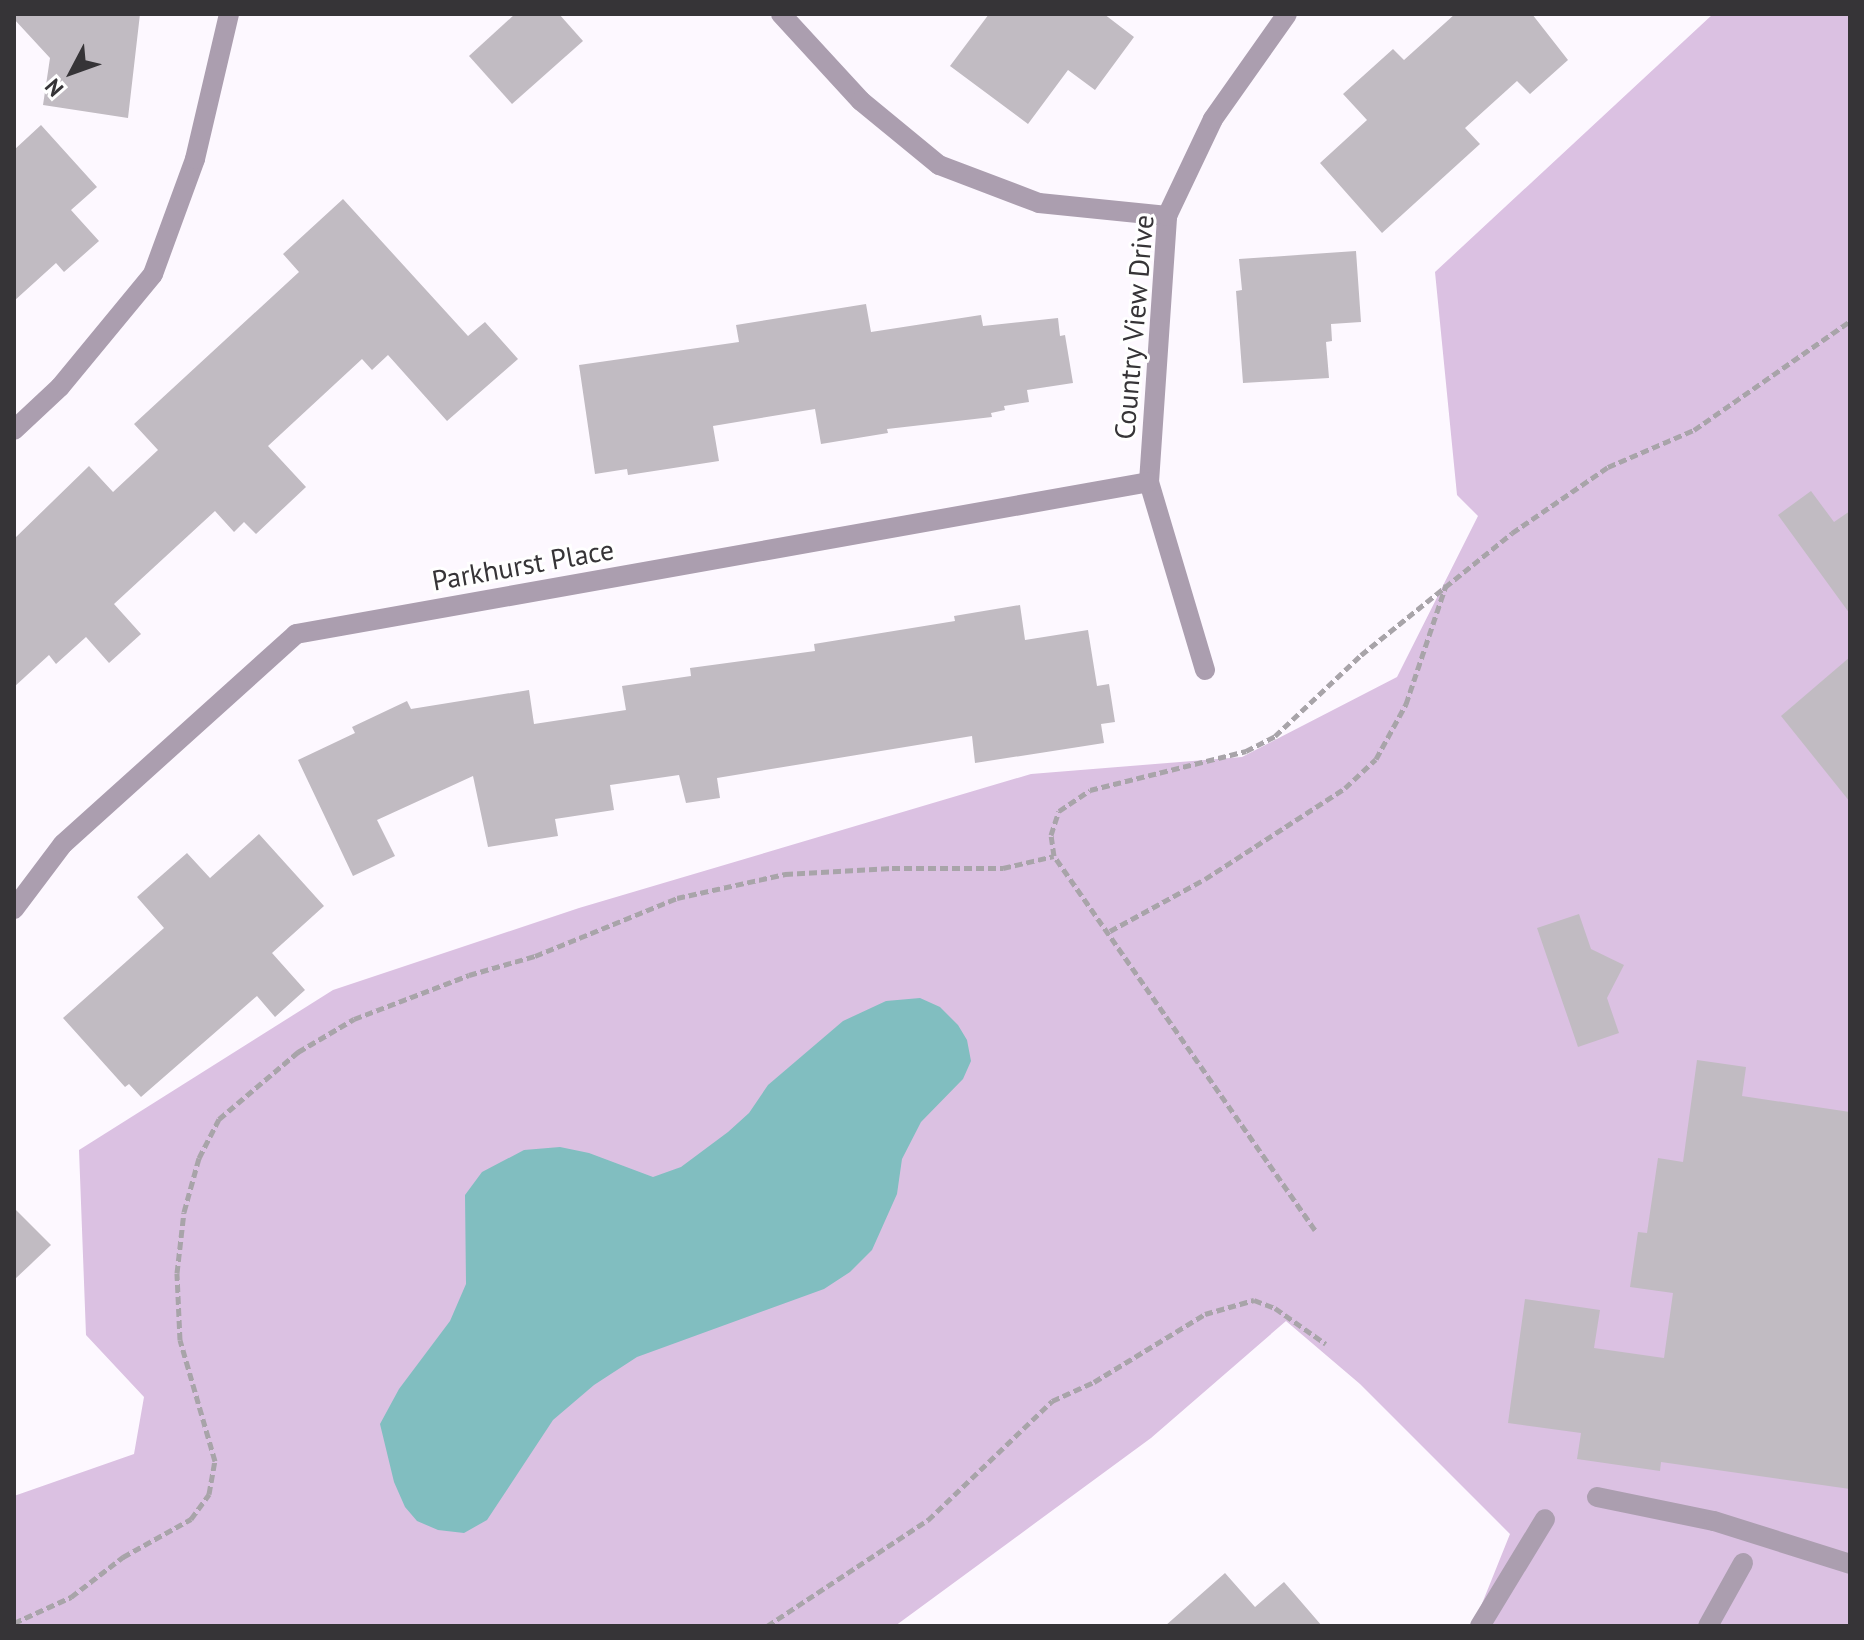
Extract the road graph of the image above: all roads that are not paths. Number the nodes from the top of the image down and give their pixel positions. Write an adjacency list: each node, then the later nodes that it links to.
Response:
1 (229, 14): 5 (street)
2 (781, 14): 4 (street)
3 (1287, 14): 4 (street, Country View Drive)
4 (1167, 216): 6 (street, Country View Drive)
5 (14, 430)
6 (1149, 482): 7 (street, Country View Drive); 8 (street, Parkhurst Place)
7 (1205, 670)
8 (14, 909)
9 (1597, 1497): 12 (street)
10 (1545, 1519): 13 (street)
11 (1743, 1563): 14 (street)
12 (1850, 1564)
13 (1480, 1626)
14 (1708, 1626)

